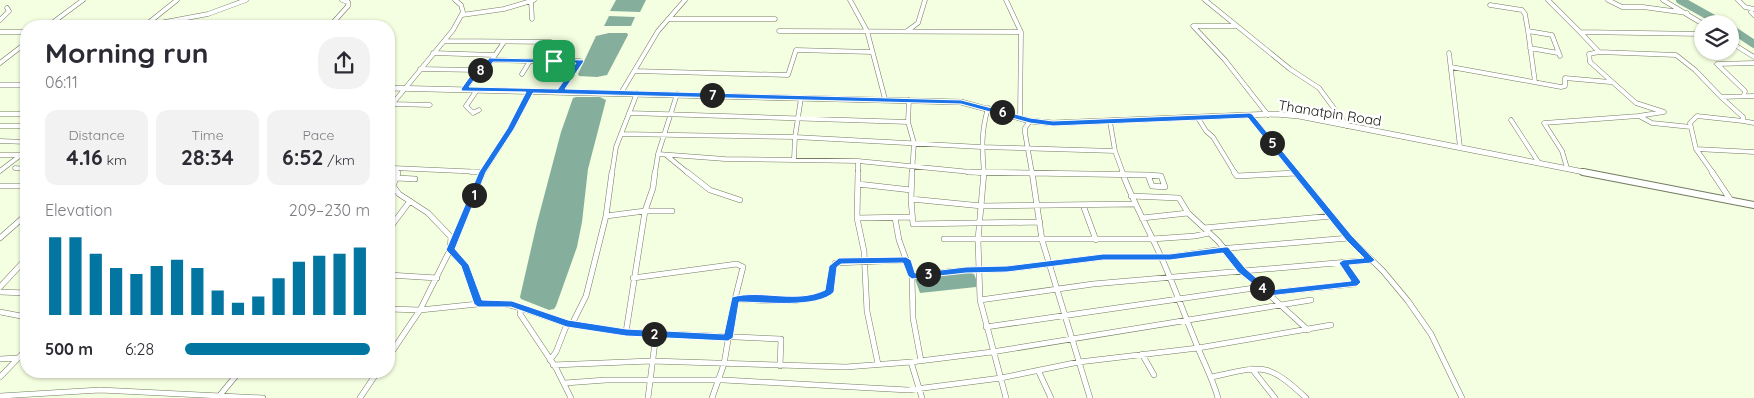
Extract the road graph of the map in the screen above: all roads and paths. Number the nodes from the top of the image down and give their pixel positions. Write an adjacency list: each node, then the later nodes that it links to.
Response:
1 (83, 0): 26 (street)
2 (177, 0): 27 (street)
3 (246, 0): 28 (street)
4 (342, 0): 29 (street)
5 (455, 0): 20 (street)
6 (532, 0): 20 (street); 22 (street)
7 (685, 0): 23 (street)
8 (850, 0): 32 (street)
9 (925, 0): 33 (street)
10 (1006, 0): 36 (street)
11 (1205, 0): 30 (street)
12 (1548, 0): 37 (street)
13 (1608, 0): 19 (street)
14 (1663, 0): 19 (street)
15 (1738, 0): 18 (street)
16 (1490, 5): 34 (street)
17 (7, 8): 25 (street)
18 (1753, 12)
19 (1687, 13): 21 (street)
20 (462, 16): 40 (street)
21 (1694, 18)
22 (532, 19)
23 (668, 19): 24 (street); 60 (street)
24 (775, 19)
25 (0, 20)
26 (56, 20)
27 (152, 20)
28 (175, 20)
29 (335, 20)
30 (1237, 26): 91 (street); 105 (street)
31 (779, 31): 32 (street)
32 (867, 31): 33 (street); 46 (street)
33 (906, 31): 36 (street)
34 (1528, 31): 44 (street); 44 (street)
35 (20, 32): 38 (street)
36 (1021, 32): 94 (street)
37 (1580, 32): 39 (street); 47 (street)
38 (0, 33)
39 (1694, 34)
40 (444, 40): 41 (street); 48 (street)
41 (504, 42): 42 (street); 50 (street)
42 (551, 42)
43 (20, 48): 56 (street)
44 (1530, 48): 63 (street)
45 (1739, 48): 51 (street)
46 (872, 52): 60 (street); 81 (street)
47 (1599, 52): 64 (street); 78 (street)
48 (433, 53): 50 (street); 58 (street)
49 (1449, 53): 57 (street)
50 (494, 55): 52 (street)
51 (1754, 57)
52 (491, 60): 53 (street); 59 (street)
53 (530, 61): 54 (street); 61 (street)
54 (540, 61): 62 (street); 72 (street)
55 (1754, 62): 76 (street)
56 (0, 63)
57 (1451, 67): 63 (street); 115 (street)
58 (420, 69): 59 (street); 68 (street)
59 (478, 70): 69 (street)
60 (634, 71): 73 (street)
61 (522, 74)
62 (541, 75)
63 (1535, 82): 64 (street)
64 (1610, 82): 93 (street)
65 (0, 85): 66 (main road)
66 (20, 86)
67 (395, 88): 68 (main road, Thanatpin Road)
68 (404, 88): 69 (main road, Thanatpin Road); 80 (street)
69 (465, 89): 70 (main road, Thanatpin Road)
70 (477, 90): 71 (main road, Thanatpin Road); 86 (street)
71 (530, 90): 72 (main road, Thanatpin Road); 134 (street)
72 (560, 91): 73 (main road, Thanatpin Road)
73 (621, 93): 74 (main road, Thanatpin Road)
74 (637, 93): 75 (main road, Thanatpin Road); 87 (street)
75 (677, 94): 79 (main road, Thanatpin Road); 90 (street)
76 (1744, 95): 77 (street); 78 (street)
77 (1754, 96)
78 (1721, 97): 99 (street)
79 (801, 98): 81 (main road, Thanatpin Road); 95 (street)
80 (395, 99)
81 (885, 99): 82 (main road, Thanatpin Road)
82 (909, 100): 85 (main road, Thanatpin Road); 100 (street)
83 (395, 104): 84 (street)
84 (430, 104)
85 (988, 108): 94 (main road, Thanatpin Road); 113 (street)
86 (479, 110)
87 (629, 113): 90 (street); 107 (street)
88 (0, 114): 89 (street)
89 (20, 114)
90 (672, 114): 95 (street); 108 (street)
91 (1268, 114): 92 (main road, Thanatpin Road); 105 (main road, Thanatpin Road)
92 (1250, 115): 96 (main road, Thanatpin Road); 137 (street)
93 (1638, 116): 106 (street); 131 (street)
94 (1020, 117): 98 (main road, Thanatpin Road)
95 (799, 118): 100 (street); 109 (street)
96 (1198, 118): 101 (main road, Thanatpin Road); 137 (street)
97 (1511, 120): 126 (street)
98 (1030, 121): 101 (main road, Thanatpin Road); 114 (street)
99 (1743, 121): 102 (street); 106 (street)
100 (908, 122): 112 (street)
101 (1110, 122): 117 (street)
102 (1754, 123)
103 (0, 126): 104 (street)
104 (20, 126)
105 (1347, 126): 115 (main road, Thanatpin Road)
106 (1691, 127): 116 (street)
107 (621, 134): 108 (street); 161 (street)
108 (666, 134): 109 (street); 119 (street)
109 (795, 137): 112 (street); 124 (street)
110 (0, 141): 111 (street)
111 (20, 142)
112 (914, 143): 113 (street); 127 (street)
113 (981, 147): 114 (street); 135 (street)
114 (1028, 148): 117 (street); 136 (street)
115 (1460, 148): 126 (main road, Thanatpin Road)
116 (1696, 149): 118 (street); 150 (street)
117 (1115, 151): 138 (street)
118 (1754, 152)
119 (658, 154): 122 (street); 158 (street)
120 (0, 155): 121 (street)
121 (20, 155)
122 (666, 155): 124 (street); 151 (street)
123 (20, 156): 132 (street)
124 (794, 159): 125 (street)
125 (858, 161): 127 (street); 143 (street)
126 (1539, 163): 131 (main road, Thanatpin Road)
127 (912, 166): 135 (street); 147 (street)
128 (15, 168): 129 (street)
129 (20, 168)
130 (395, 168): 134 (street)
131 (1566, 168): 150 (main road, Thanatpin Road)
132 (1, 169)
133 (395, 170): 140 (street)
134 (482, 172): 181 (street)
135 (984, 173): 136 (street); 157 (street)
136 (1033, 173): 138 (street); 153 (street)
137 (1297, 173): 162 (street)
138 (1123, 174): 139 (street); 148 (street)
139 (1148, 175)
140 (397, 178): 141 (street); 142 (street)
141 (415, 179)
142 (395, 182)
143 (858, 184): 147 (street); 163 (street)
144 (0, 186): 145 (street)
145 (20, 186)
146 (395, 189): 152 (street)
147 (911, 190): 149 (street)
148 (1131, 196): 154 (street); 160 (street)
149 (911, 199): 157 (street); 165 (street)
150 (1730, 199): 156 (main road, Thanatpin Road)
151 (740, 200)
152 (410, 201): 168 (street); 181 (street)
153 (1038, 204): 155 (street); 157 (street); 169 (street)
154 (1134, 204): 155 (street); 166 (street)
155 (1083, 205): 179 (street)
156 (1754, 205)
157 (982, 206): 170 (street)
158 (645, 211): 159 (street); 161 (street); 194 (street)
159 (672, 211)
160 (1188, 213): 166 (street); 171 (street)
161 (606, 216): 215 (street)
162 (1332, 216): 171 (street); 174 (street)
163 (857, 218): 164 (street); 183 (street)
164 (895, 218): 165 (street); 184 (street)
165 (911, 218): 170 (street)
166 (1142, 218): 176 (street)
167 (20, 220): 173 (street)
168 (395, 221)
169 (1040, 222): 170 (street); 178 (street)
170 (980, 223): 177 (street)
171 (1204, 228): 172 (street)
172 (1209, 233): 176 (street); 180 (street)
173 (0, 238)
174 (1349, 238): 180 (street); 185 (street)
175 (944, 239): 177 (street)
176 (1152, 239): 179 (street); 182 (street)
177 (978, 240): 178 (street); 189 (street)
178 (1042, 240): 179 (street); 186 (street)
179 (1096, 240)
180 (1225, 249): 182 (street); 190 (street)
181 (450, 250): 193 (street); 206 (street)
182 (1162, 257): 186 (street); 195 (street)
183 (865, 260): 184 (street); 202 (street); 235 (street)
184 (906, 260): 192 (street)
185 (1371, 260): 187 (street); 263 (street)
186 (1048, 263): 189 (street); 198 (street)
187 (1343, 263): 190 (street); 201 (street)
188 (20, 265): 196 (street)
189 (980, 270): 192 (street); 203 (street)
190 (1242, 270): 195 (street); 197 (street)
191 (395, 275): 193 (street)
192 (912, 276): 230 (street)
193 (437, 278): 210 (street)
194 (633, 278): 202 (street); 219 (street)
195 (1170, 278): 198 (street); 204 (street)
196 (0, 287)
197 (1261, 287): 201 (street); 204 (street)
198 (1057, 289): 203 (street); 213 (street)
199 (0, 292): 200 (street)
200 (20, 293)
201 (1268, 293): 207 (street)
202 (735, 299): 221 (street)
203 (980, 300): 217 (street)
204 (1180, 300): 213 (street); 214 (street)
205 (1311, 300): 207 (street)
206 (478, 304): 208 (street); 210 (street)
207 (1283, 306): 214 (street); 218 (street)
208 (521, 308): 215 (street); 231 (street)
209 (395, 309): 210 (street)
210 (420, 310): 223 (street)
211 (0, 312): 212 (street)
212 (20, 316)
213 (1066, 316): 217 (street); 222 (street)
214 (1190, 322): 222 (street); 224 (street)
215 (570, 324): 219 (street); 231 (street)
216 (1331, 324): 218 (street)
217 (986, 327): 225 (street)
218 (1308, 330): 224 (street)
219 (626, 332): 220 (street)
220 (656, 334): 221 (street); 229 (street)
221 (728, 338): 234 (street); 236 (street)
222 (1072, 339): 225 (street); 233 (street)
223 (395, 345)
224 (1198, 348): 226 (street); 244 (street)
225 (992, 352): 230 (street); 243 (street)
226 (1142, 354): 233 (street); 239 (street)
227 (18, 358): 228 (street); 240 (street)
228 (0, 360)
229 (651, 361): 231 (street); 234 (street); 245 (street)
230 (921, 361): 232 (street)
231 (552, 362): 247 (street)
232 (911, 362): 235 (street); 248 (street)
233 (1079, 362): 238 (street); 259 (street)
234 (724, 364): 236 (street); 246 (street)
235 (878, 364): 236 (street)
236 (780, 366)
237 (1252, 369): 244 (street); 261 (street); 262 (street)
238 (1038, 370): 243 (street); 258 (street)
239 (1154, 375)
240 (0, 377)
241 (234, 378): 250 (street)
242 (374, 378): 252 (street)
243 (1001, 378): 248 (street); 257 (street)
244 (1212, 378): 260 (street)
245 (648, 379): 246 (street); 247 (street); 254 (street)
246 (717, 379): 248 (street); 255 (street)
247 (565, 383): 253 (street)
248 (919, 388): 256 (street)
249 (0, 396): 250 (street)
250 (219, 397): 251 (street)
251 (263, 398)
252 (360, 398)
253 (571, 398)
254 (648, 398)
255 (712, 398)
256 (922, 398)
257 (1006, 398)
258 (1051, 398)
259 (1090, 398)
260 (1218, 398)
261 (1275, 398)
262 (1306, 398)
263 (1462, 398)

